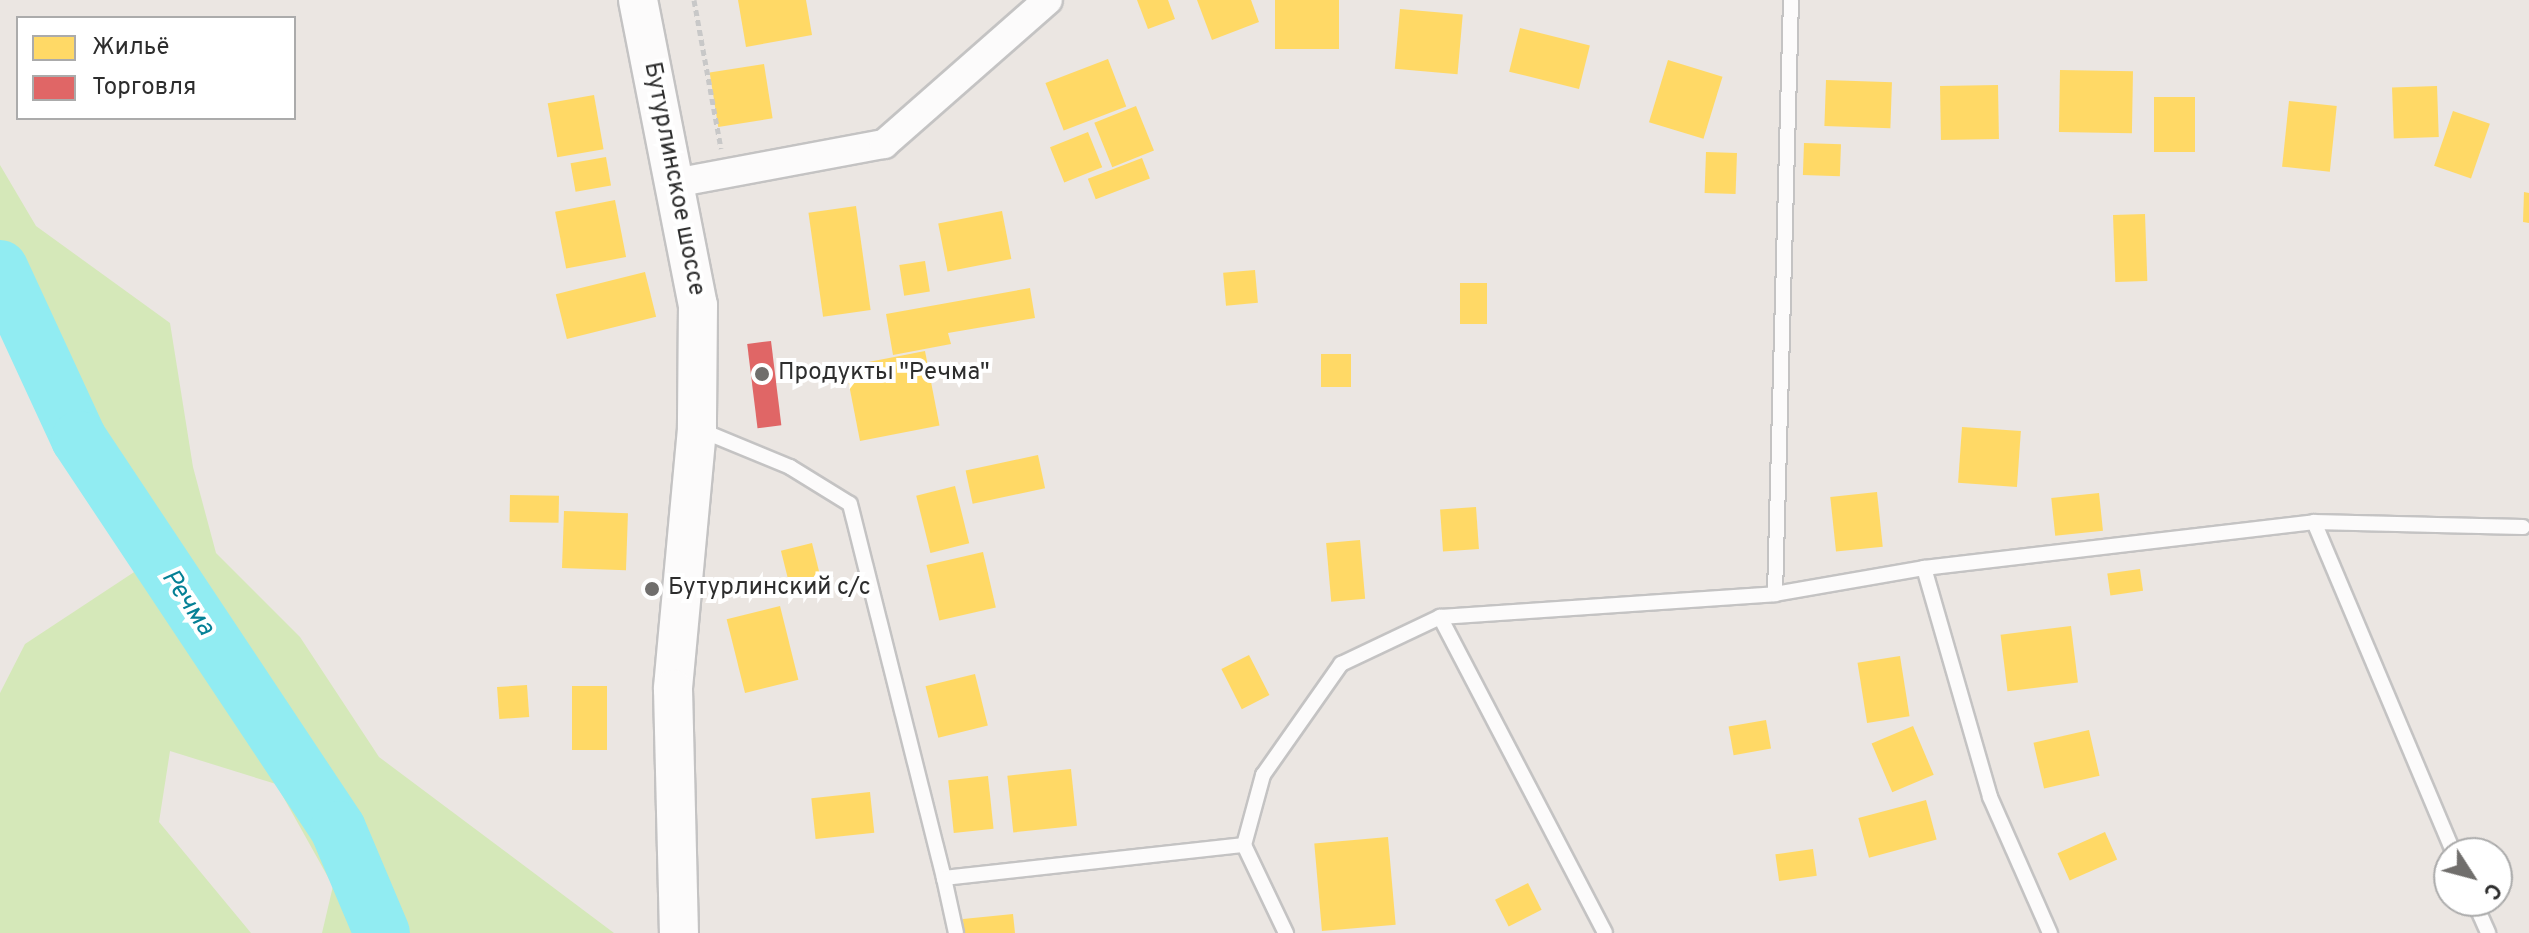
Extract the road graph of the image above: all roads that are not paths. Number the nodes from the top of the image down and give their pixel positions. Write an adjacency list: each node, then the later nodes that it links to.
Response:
1 (638, 0): 4 (main road, Бутурлинское шоссе)
2 (1048, 0): 4 (street)
3 (1791, 0): 9 (lane)
4 (675, 183): 5 (main road, Бутурлинское шоссе)
5 (697, 429): 13 (lane); 14 (main road, Бутурлинское шоссе)
6 (2314, 522): 7 (lane); 8 (lane); 11 (lane)
7 (2523, 527)
8 (1924, 568): 9 (lane); 18 (lane)
9 (1775, 594): 10 (lane)
10 (1440, 617): 12 (lane); 17 (lane)
11 (2447, 837)
12 (1244, 845): 13 (lane); 16 (lane)
13 (944, 878): 15 (lane)
14 (679, 933)
15 (956, 933)
16 (1286, 933)
17 (1605, 933)
18 (2050, 933)

